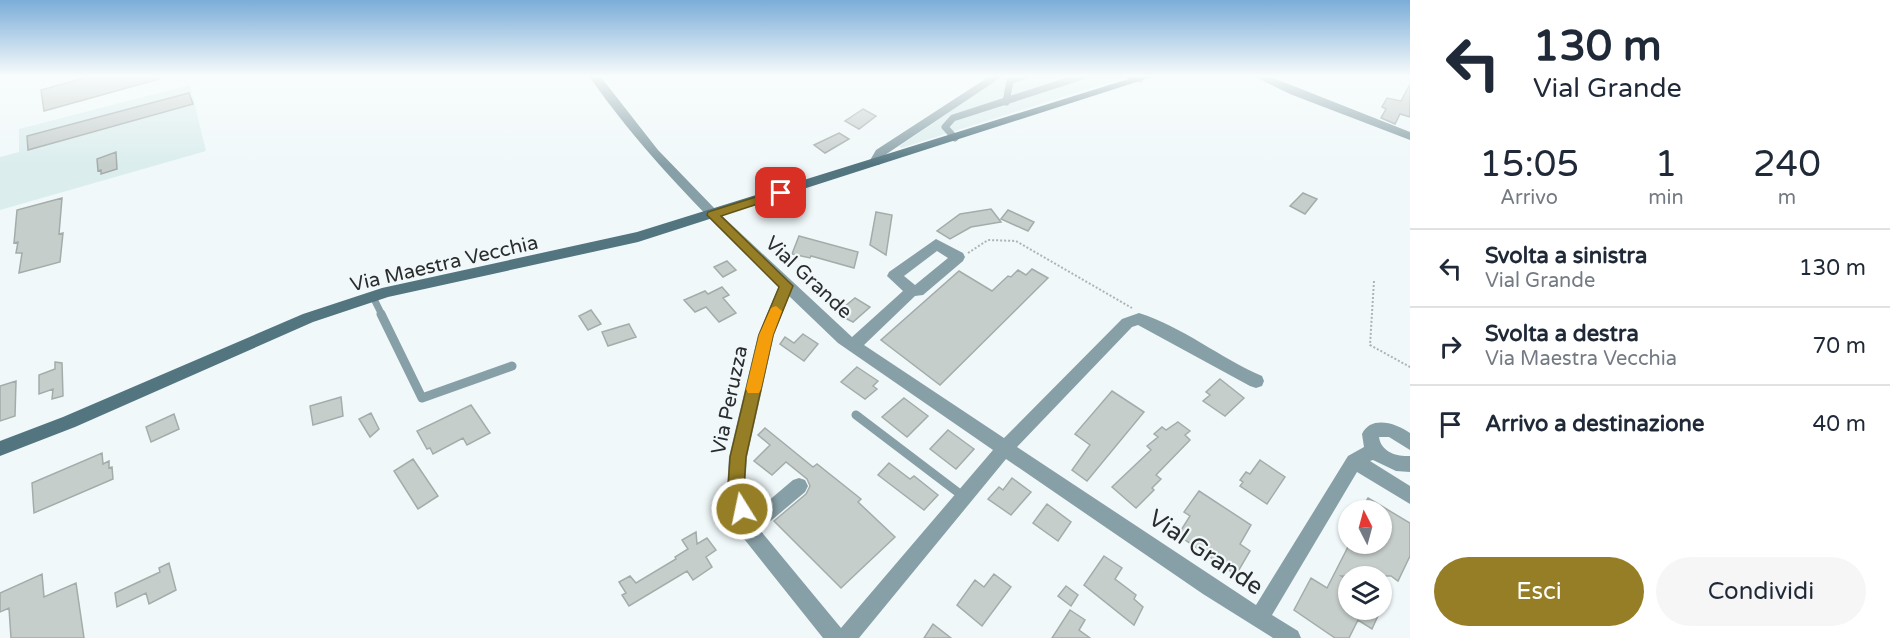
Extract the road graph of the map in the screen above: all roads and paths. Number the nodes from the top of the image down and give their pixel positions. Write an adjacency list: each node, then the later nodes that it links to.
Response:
1 (617, 106): 9 (street, Vial Grande)
2 (952, 106): 8 (street, Via Maestra Vecchia)
3 (994, 106): 7 (lane)
4 (1053, 106): 7 (main road, Via Maestra Vecchia)
5 (1330, 106): 6 (street)
6 (1410, 136)
7 (955, 138): 8 (main road, Via Maestra Vecchia)
8 (875, 162): 9 (main road, Via Maestra Vecchia)
9 (713, 215): 12 (street, Vial Grande); 14 (main road, Via Maestra Vecchia)
10 (958, 257): 13 (street, Vial Grande); 13 (street); 15 (path)
11 (1374, 281): 18 (path)
12 (786, 286): 16 (street, Vial Grande); 30 (street, Via Peruzza)
13 (912, 291): 16 (street, Vial Grande)
14 (373, 297): 17 (lane); 23 (main road, Via Maestra Vecchia)
15 (1139, 319): 19 (street); 22 (street)
16 (854, 345): 22 (street, Vial Grande)
17 (512, 366)
18 (1410, 367)
19 (1256, 381)
20 (856, 415): 29 (lane)
21 (1410, 442): 24 (street)
22 (1006, 447): 29 (street); 31 (street, Vial Grande)
23 (0, 449)
24 (1375, 450): 25 (street); 26 (street)
25 (1354, 461): 28 (street); 31 (street, Vial Grande)
26 (1410, 464)
27 (798, 486): 30 (street)
28 (1410, 496)
29 (964, 497): 33 (street)
30 (748, 530): 32 (street, Via Peruzza)
31 (1259, 618): 34 (street, Vial Grande)
32 (836, 638)
33 (846, 638)
34 (1292, 638)

